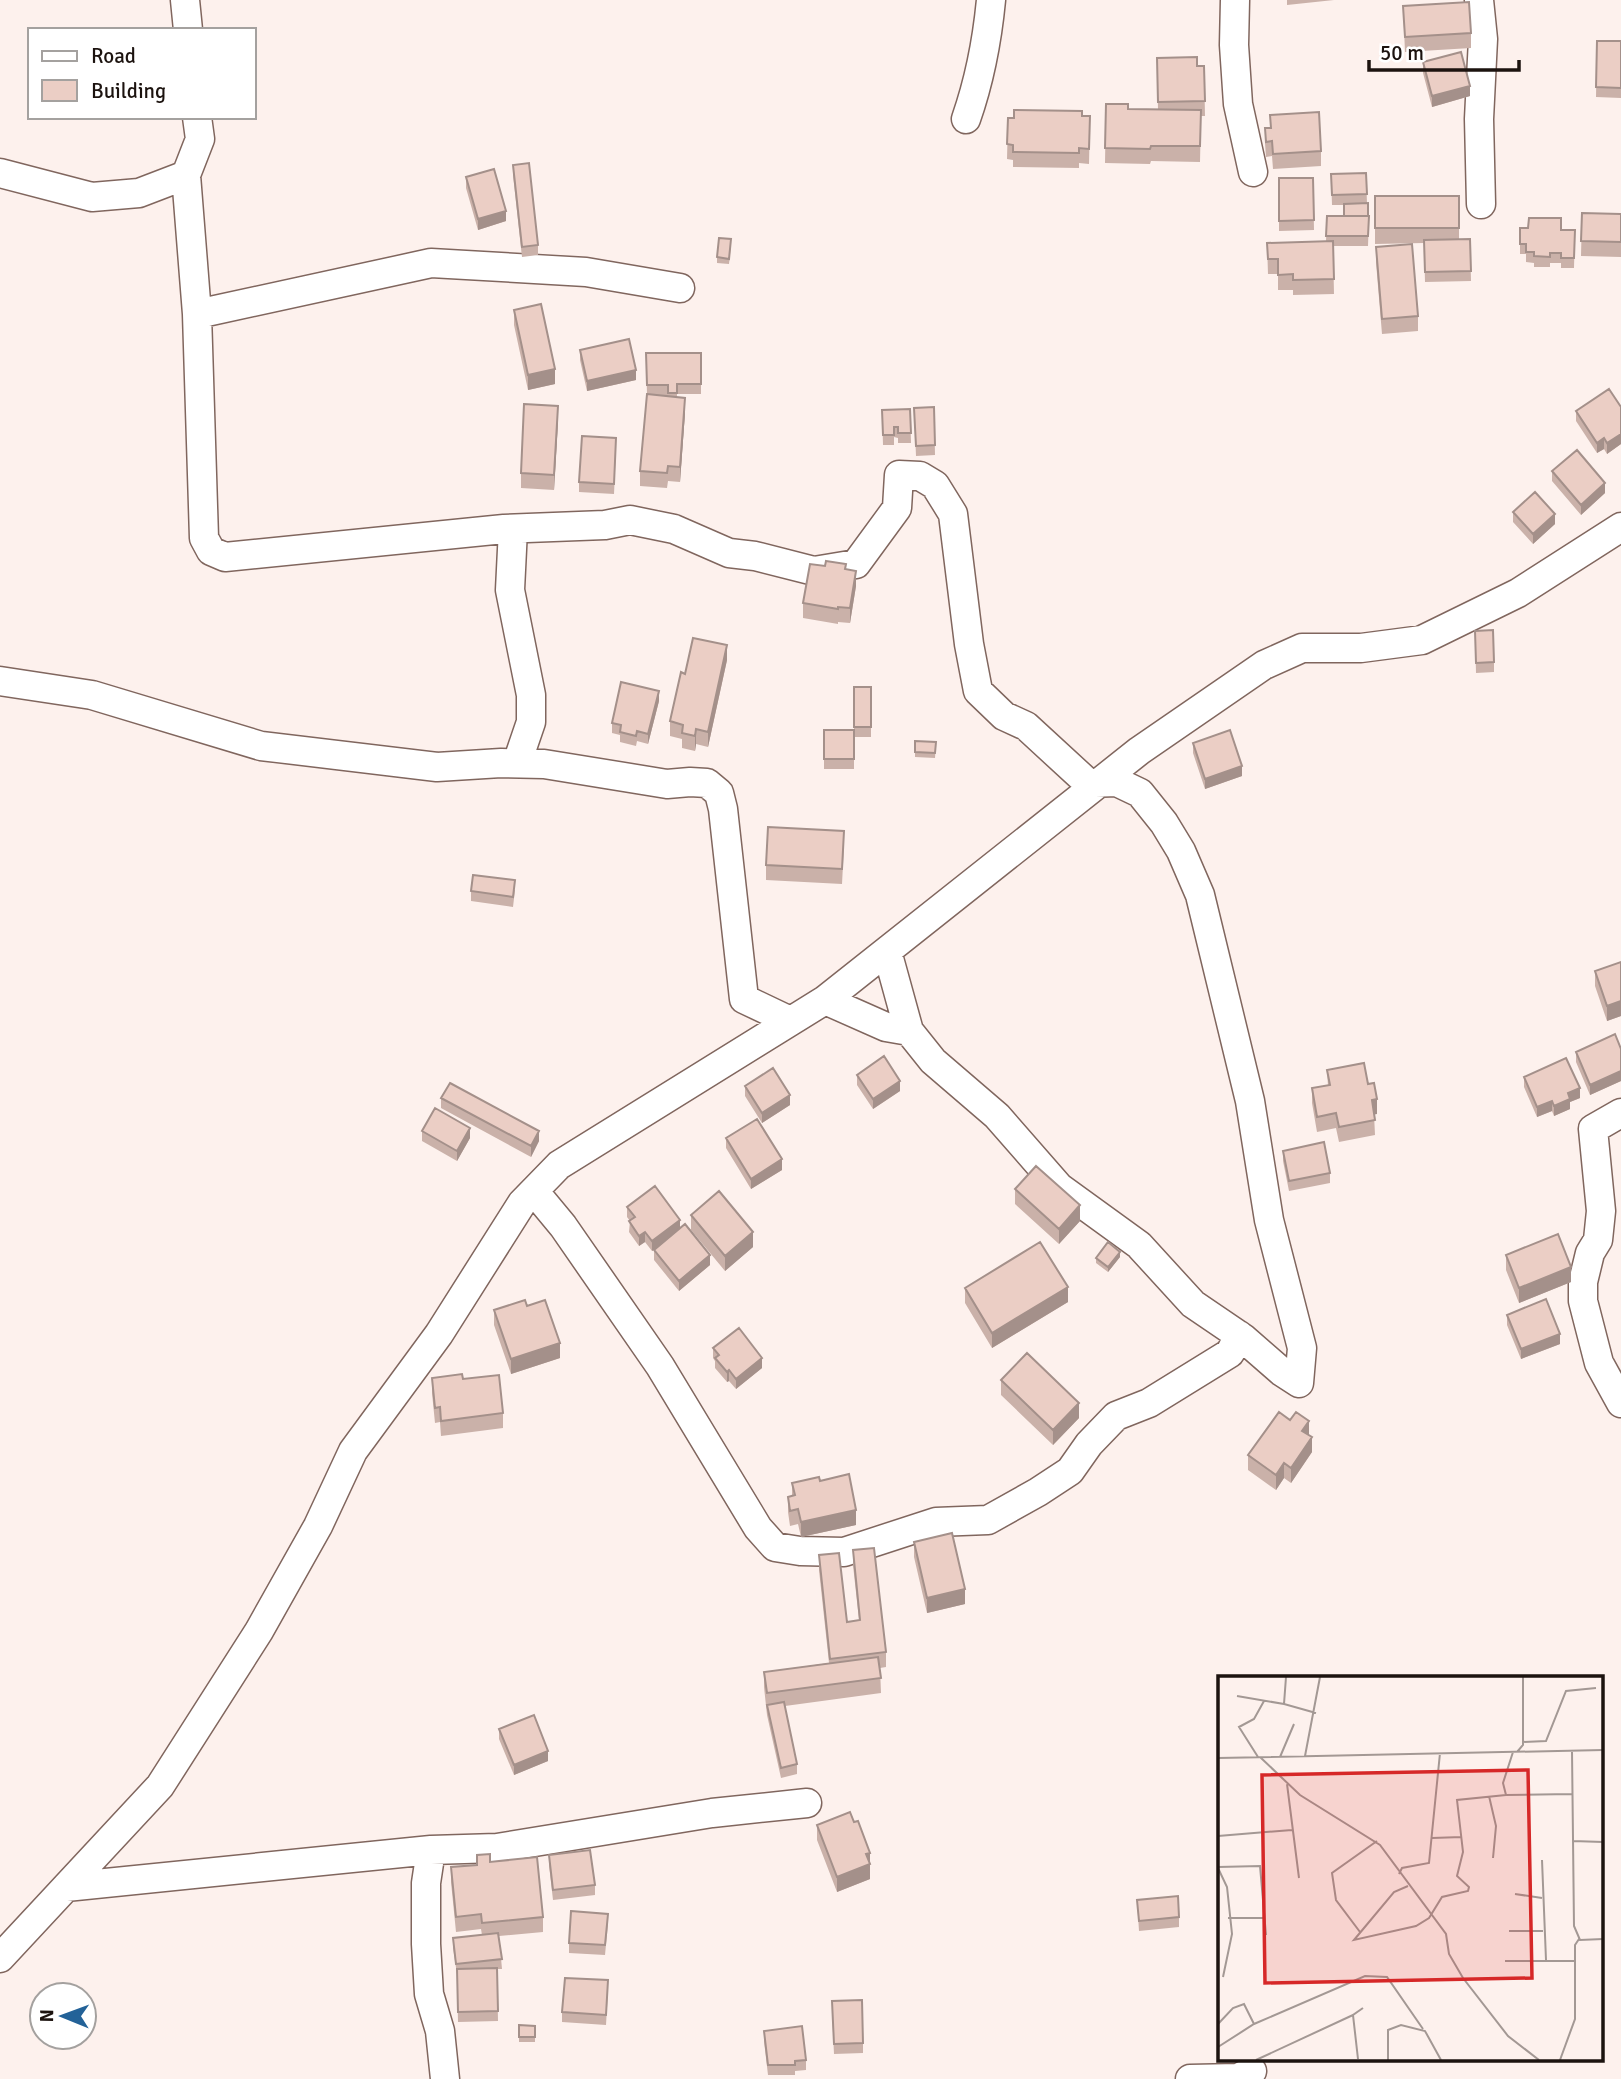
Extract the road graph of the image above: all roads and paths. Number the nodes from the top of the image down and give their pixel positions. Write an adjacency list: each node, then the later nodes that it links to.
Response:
1 (185, 0): 5 (street)
2 (991, 0): 7 (street)
3 (1235, 0): 8 (street)
4 (1479, 0): 11 (street)
5 (188, 28)
6 (197, 119): 10 (street)
7 (966, 119)
8 (1253, 172)
9 (0, 173): 10 (street)
10 (186, 175): 13 (street)
11 (1480, 204)
12 (680, 288): 13 (street)
13 (197, 313): 15 (street)
14 (1621, 527): 18 (street)
15 (513, 529): 17 (street); 18 (street)
16 (0, 681): 17 (street)
17 (517, 763): 20 (street)
18 (1098, 783): 19 (street); 27 (street)
19 (887, 951): 21 (street); 23 (street)
20 (744, 999): 22 (street); 24 (street)
21 (825, 1000): 22 (street); 23 (street)
22 (790, 1021): 24 (street)
23 (909, 1031): 27 (street)
24 (743, 1051): 26 (street)
25 (1621, 1113): 28 (street)
26 (534, 1191): 27 (street); 31 (street)
27 (1239, 1335)
28 (1621, 1404)
29 (807, 1803): 30 (street)
30 (431, 1850): 31 (street); 34 (street)
31 (66, 1887): 32 (street)
32 (0, 1958)
33 (1252, 2071): 35 (street)
34 (445, 2079)
35 (1189, 2079)

